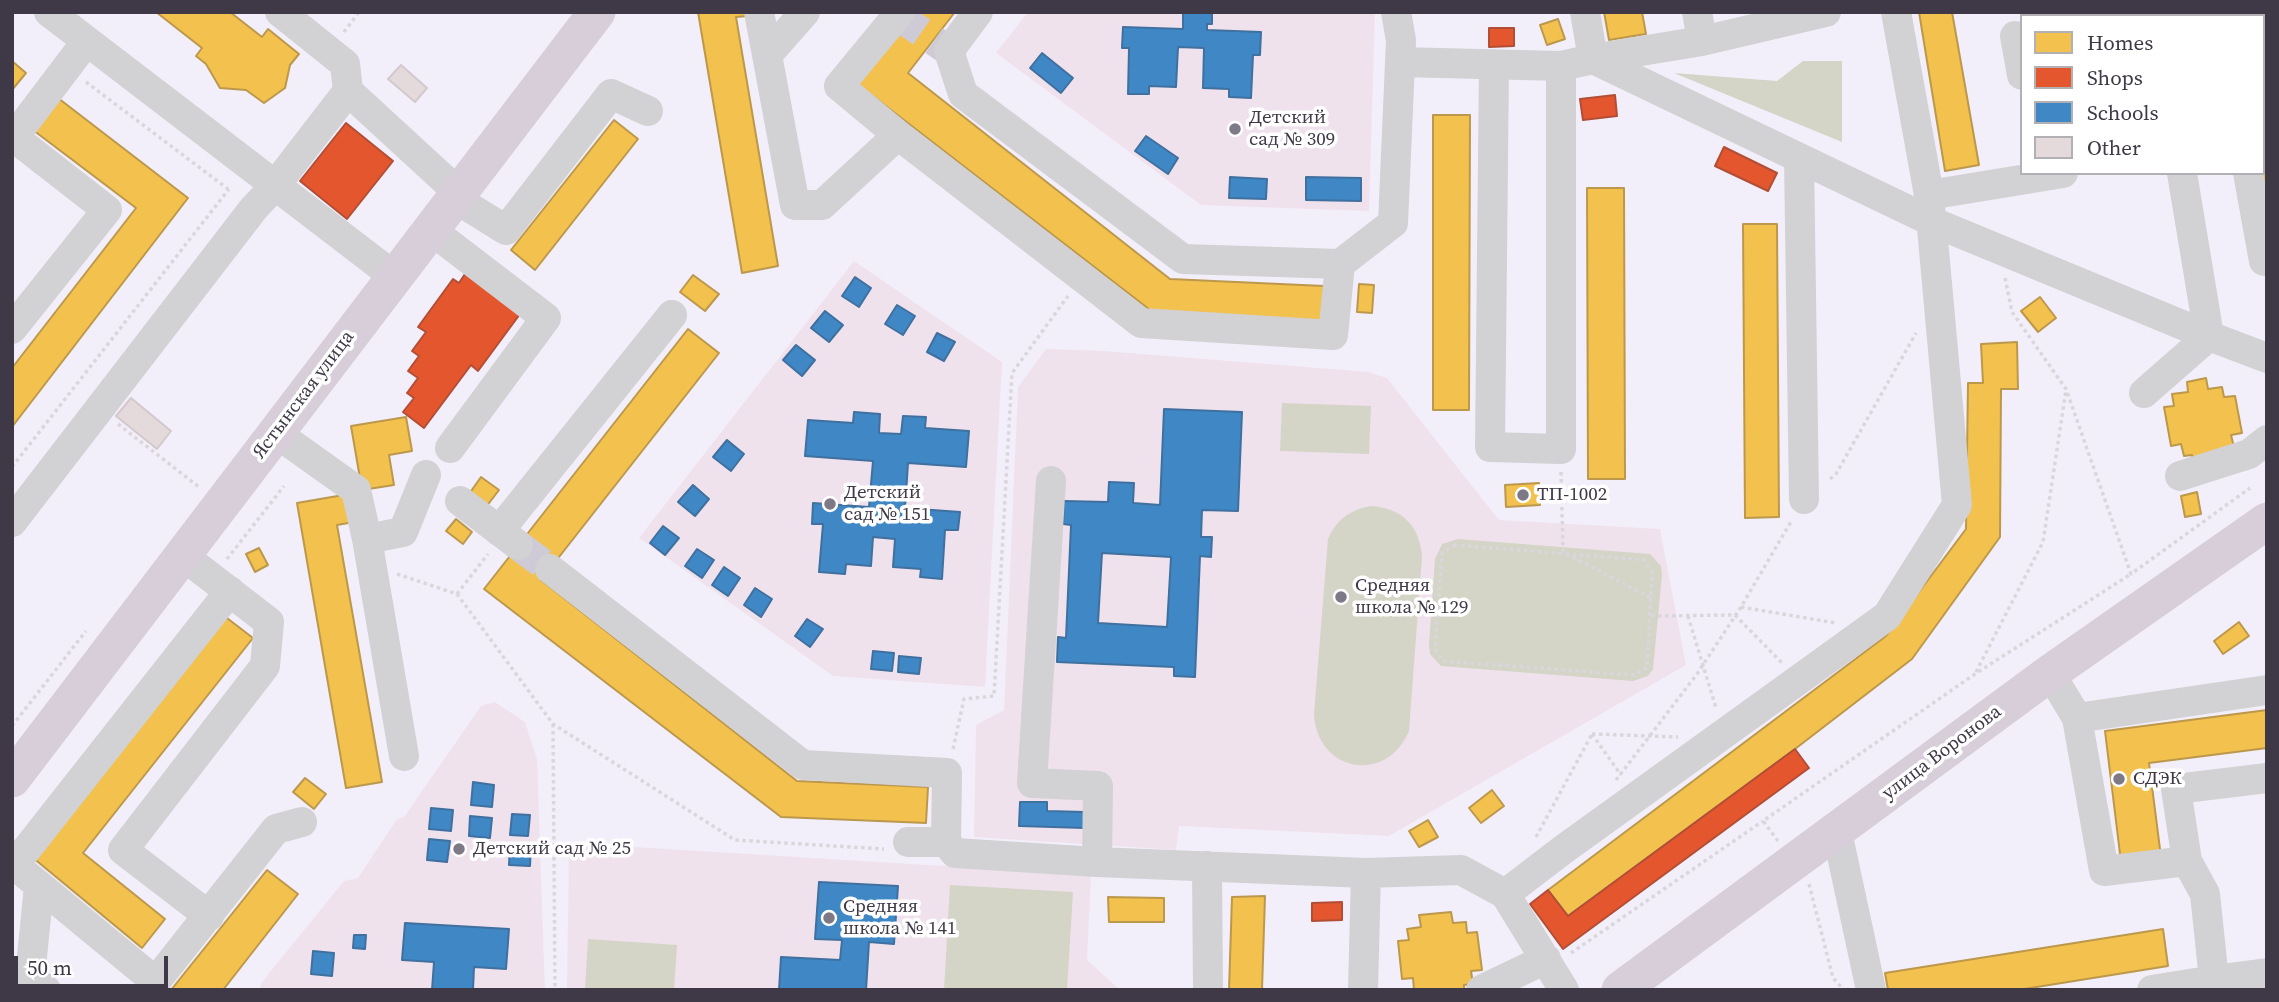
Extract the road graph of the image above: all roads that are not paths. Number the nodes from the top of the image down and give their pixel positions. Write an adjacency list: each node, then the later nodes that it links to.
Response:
1 (49, 12): 14 (street)
2 (280, 12): 21 (street)
3 (597, 12): 30 (main road, Ястынская улица)
4 (759, 12): 15 (street)
5 (805, 12): 15 (street)
6 (900, 12): 23 (street)
7 (978, 12): 34 (street)
8 (1396, 12): 17 (street)
9 (1585, 12): 16 (street)
10 (1896, 12): 31 (street)
11 (1818, 14): 12 (street)
12 (1699, 27): 16 (street)
13 (2015, 36): 18 (street)
14 (86, 42): 24 (street); 29 (street)
15 (768, 54): 23 (street)
16 (1593, 59): 20 (street); 25 (street)
17 (1400, 62): 19 (street); 34 (street)
18 (2020, 64)
19 (1494, 65): 20 (street); 20 (street)
20 (1561, 66)
21 (348, 91): 29 (street); 30 (street)
22 (648, 111): 30 (street)
23 (898, 135): 34 (street)
24 (13, 137): 37 (street)
25 (1799, 158): 31 (street); 47 (street)
26 (2045, 175): 31 (street)
27 (2182, 175): 38 (street)
28 (2248, 175): 33 (street)
29 (274, 187): 35 (street); 49 (street)
30 (458, 196): 32 (main road, Ястынская улица)
31 (1931, 208): 38 (street); 71 (street)
32 (431, 230): 35 (main road, Ястынская улица); 43 (street)
33 (2264, 261)
34 (1340, 264)
35 (395, 277): 41 (main road, Ястынская улица)
36 (672, 314): 48 (street)
37 (12, 330)
38 (2209, 336): 39 (street); 40 (street)
39 (2267, 358)
40 (2144, 393)
41 (276, 433): 51 (street); 52 (main road, Ястынская улица)
42 (2267, 440): 45 (street)
43 (450, 448)
44 (426, 475): 51 (street)
45 (2180, 476)
46 (1051, 481): 66 (street)
47 (1804, 499)
48 (460, 501)
49 (17, 508)
50 (2267, 521): 55 (main road, улица Воронова)
51 (369, 553): 58 (street)
52 (182, 555): 54 (street); 60 (main road, Ястынская улица)
53 (550, 569): 64 (street)
54 (230, 591): 67 (street); 72 (street)
55 (2050, 673): 57 (street); 62 (main road, улица Воронова)
56 (2267, 690): 57 (street)
57 (2077, 718): 65 (street)
58 (404, 756)
59 (2267, 778): 65 (street)
60 (12, 779)
61 (302, 822): 72 (street)
62 (1837, 832): 81 (main road, улица Воронова); 82 (street)
63 (908, 842): 64 (street)
64 (946, 842): 66 (street)
65 (2187, 861): 75 (street)
66 (1097, 862): 68 (street)
67 (14, 863): 70 (street)
68 (1207, 866): 69 (street); 78 (street)
69 (1366, 873): 71 (street); 79 (street)
70 (39, 886): 76 (street); 77 (street)
71 (1505, 894): 73 (street)
72 (209, 916): 76 (street)
73 (1553, 972): 80 (street)
74 (2267, 973): 75 (street)
75 (2215, 985): 83 (street)
76 (153, 986)
77 (46, 990)
78 (1208, 990)
79 (1363, 990)
80 (1480, 990)
81 (1620, 990)
82 (1871, 990)
83 (2152, 990)

